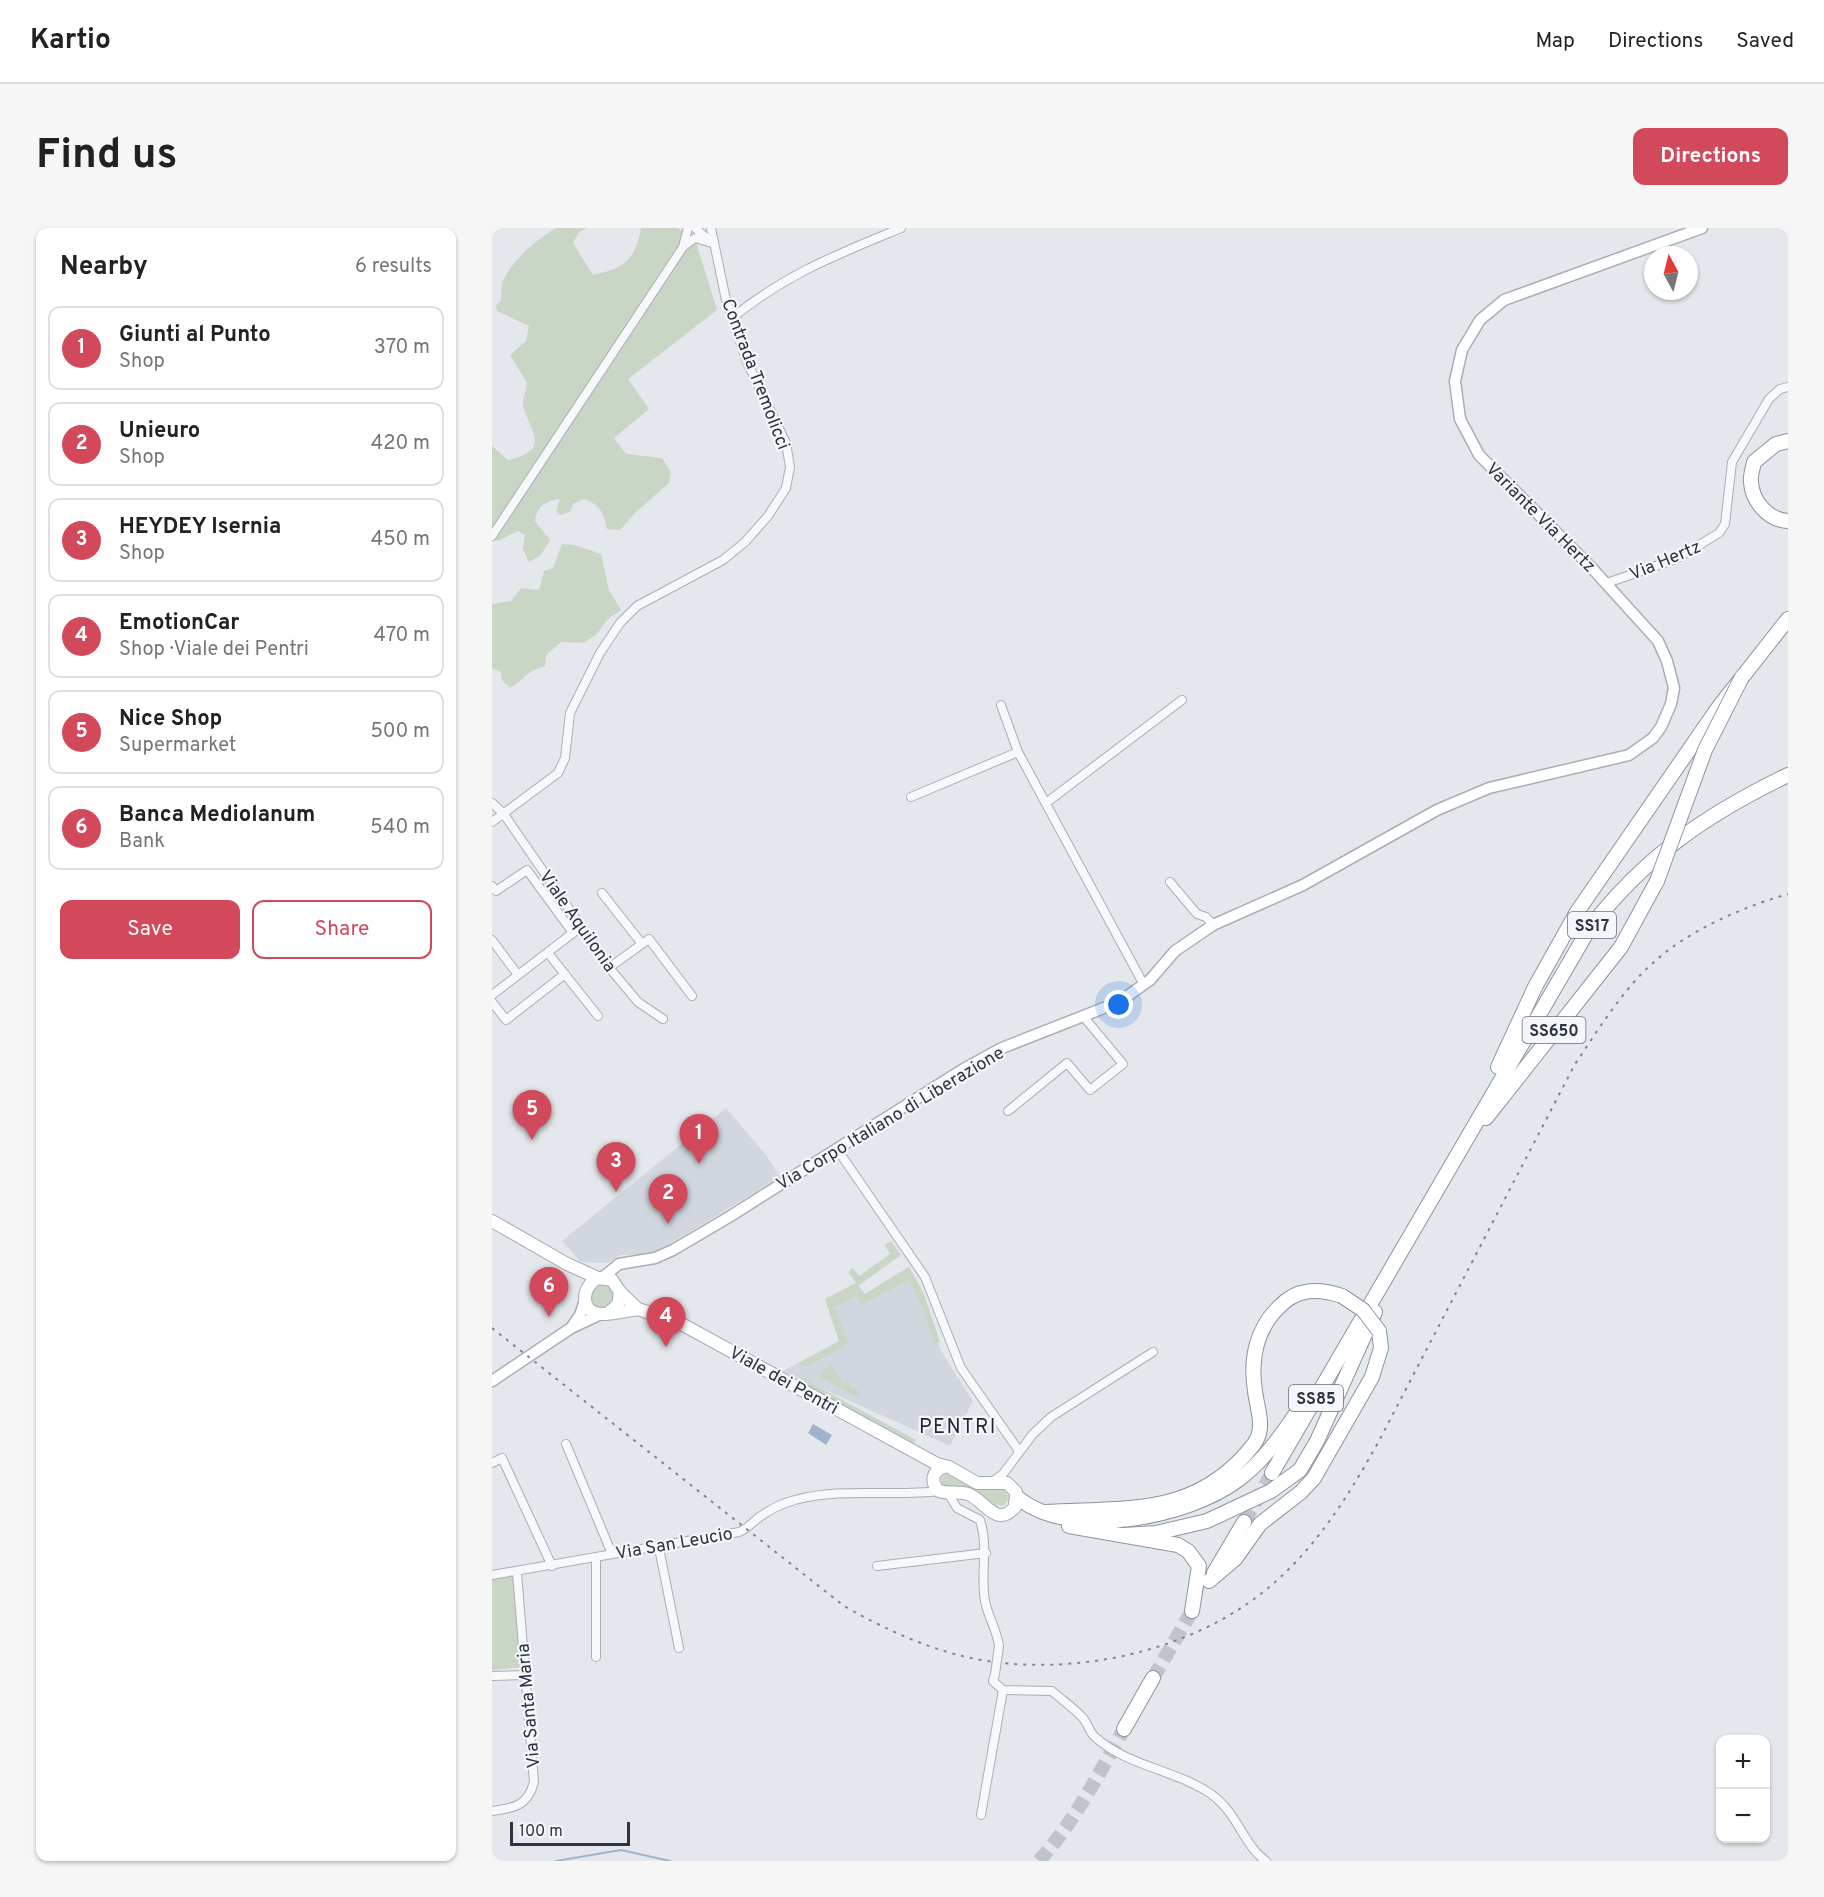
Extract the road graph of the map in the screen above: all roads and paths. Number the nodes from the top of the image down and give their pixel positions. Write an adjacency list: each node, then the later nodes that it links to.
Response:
1 (711, 228): 5 (street, Contrada Tremolicci)
2 (901, 228): 6 (street)
3 (1702, 228): 11 (street, Variante Via Hertz)
4 (693, 231): 5 (street); 10 (street)
5 (712, 243): 6 (street, Contrada Tremolicci)
6 (732, 318): 22 (street, Contrada Tremolicci)
7 (1788, 387): 11 (street, Via Hertz)
8 (1788, 441): 9 (highway)
9 (1788, 521)
10 (492, 536)
11 (1607, 583): 19 (street, Variante Via Hertz)
12 (1788, 619): 13 (highway, SS650)
13 (1742, 676): 46 (highway, SS650, bridge); 48 (highway, SS650, bridge)
14 (1182, 699): 21 (street)
15 (1001, 705): 16 (street)
16 (1018, 752): 18 (street); 21 (street)
17 (1788, 775): 46 (highway, SS17)
18 (911, 797)
19 (1463, 797): 27 (street, Via Corpo Italiano di Liberazione)
20 (492, 803): 22 (street, Viale Aquilonia)
21 (1046, 803): 38 (street)
22 (503, 813): 23 (street, Contrada Tremolicci); 28 (street, Viale Aquilonia)
23 (492, 822)
24 (1170, 882): 27 (street)
25 (492, 886): 29 (street)
26 (603, 893): 31 (street)
27 (1213, 925): 38 (street, Via Corpo Italiano di Liberazione)
28 (582, 926): 29 (street); 35 (street, Viale Aquilonia)
29 (573, 933): 33 (street)
30 (492, 940): 32 (street)
31 (642, 944): 35 (street); 40 (street)
32 (500, 951): 34 (street); 37 (street)
33 (548, 953): 36 (street); 37 (street)
34 (492, 958)
35 (610, 967): 44 (street, Viale Aquilonia)
36 (565, 974): 41 (street); 42 (street)
37 (519, 975): 39 (street)
38 (1144, 985): 43 (street, Via Corpo Italiano di Liberazione)
39 (492, 995)
40 (692, 996)
41 (492, 1002)
42 (598, 1016)
43 (1083, 1016): 45 (street); 47 (street, Via Corpo Italiano di Liberazione)
44 (663, 1019)
45 (1008, 1111)
46 (1465, 1139): 48 (highway, SS17)
47 (837, 1149): 50 (street, Via Corpo Italiano di Liberazione); 64 (street)
48 (1445, 1175): 52 (highway, SS17)
49 (492, 1221): 51 (main road)
50 (629, 1262): 53 (street, Via Corpo Italiano di Liberazione); 54 (street)
51 (567, 1264): 53 (main road); 56 (main road)
52 (1391, 1269): 55 (highway, SS17); 75 (highway)
53 (600, 1278): 54 (main road); 56 (main road)
54 (619, 1288): 57 (main road, Viale dei Pentri); 58 (main road)
55 (1376, 1294): 59 (highway, SS85)
56 (585, 1297): 58 (main road); 60 (street)
57 (638, 1309): 58 (main road, Viale dei Pentri); 68 (main road, Viale dei Pentri)
58 (604, 1314): 60 (street)
59 (1359, 1323): 67 (highway, SS85); 73 (highway)
60 (571, 1328): 62 (street)
61 (1152, 1352): 64 (street)
62 (492, 1381)
63 (566, 1444): 78 (street)
64 (1019, 1451): 66 (street)
65 (492, 1463): 80 (street)
66 (1009, 1468): 69 (street); 71 (street)
67 (1272, 1473)
68 (940, 1481): 69 (main road, Viale dei Pentri); 70 (main road); 72 (street); 76 (street, Via San Leucio)
69 (993, 1481): 71 (main road, Viale dei Pentri)
70 (968, 1494): 71 (main road); 72 (street)
71 (1014, 1497): 73 (highway); 75 (highway)
72 (966, 1512): 77 (street)
73 (1045, 1512): 84 (highway, bridge)
74 (1244, 1522): 84 (highway)
75 (1124, 1535): 84 (highway)
76 (659, 1548): 78 (street, Via San Leucio); 85 (street)
77 (986, 1553): 81 (street); 90 (street, bridge)
78 (612, 1554): 79 (street, Via San Leucio)
79 (596, 1557): 80 (street, Via San Leucio); 86 (street)
80 (552, 1566): 82 (street, Via San Leucio)
81 (877, 1566)
82 (517, 1573): 83 (street, Via San Leucio); 87 (street, Via Santa Maria)
83 (492, 1575)
84 (1209, 1581)
85 (679, 1648)
86 (596, 1657)
87 (525, 1675): 88 (street); 92 (street, Via Santa Maria)
88 (492, 1676)
89 (1153, 1678): 91 (highway)
90 (1003, 1690): 93 (street); 94 (street)
91 (1124, 1729)
92 (492, 1810)
93 (981, 1815)
94 (1266, 1861)

